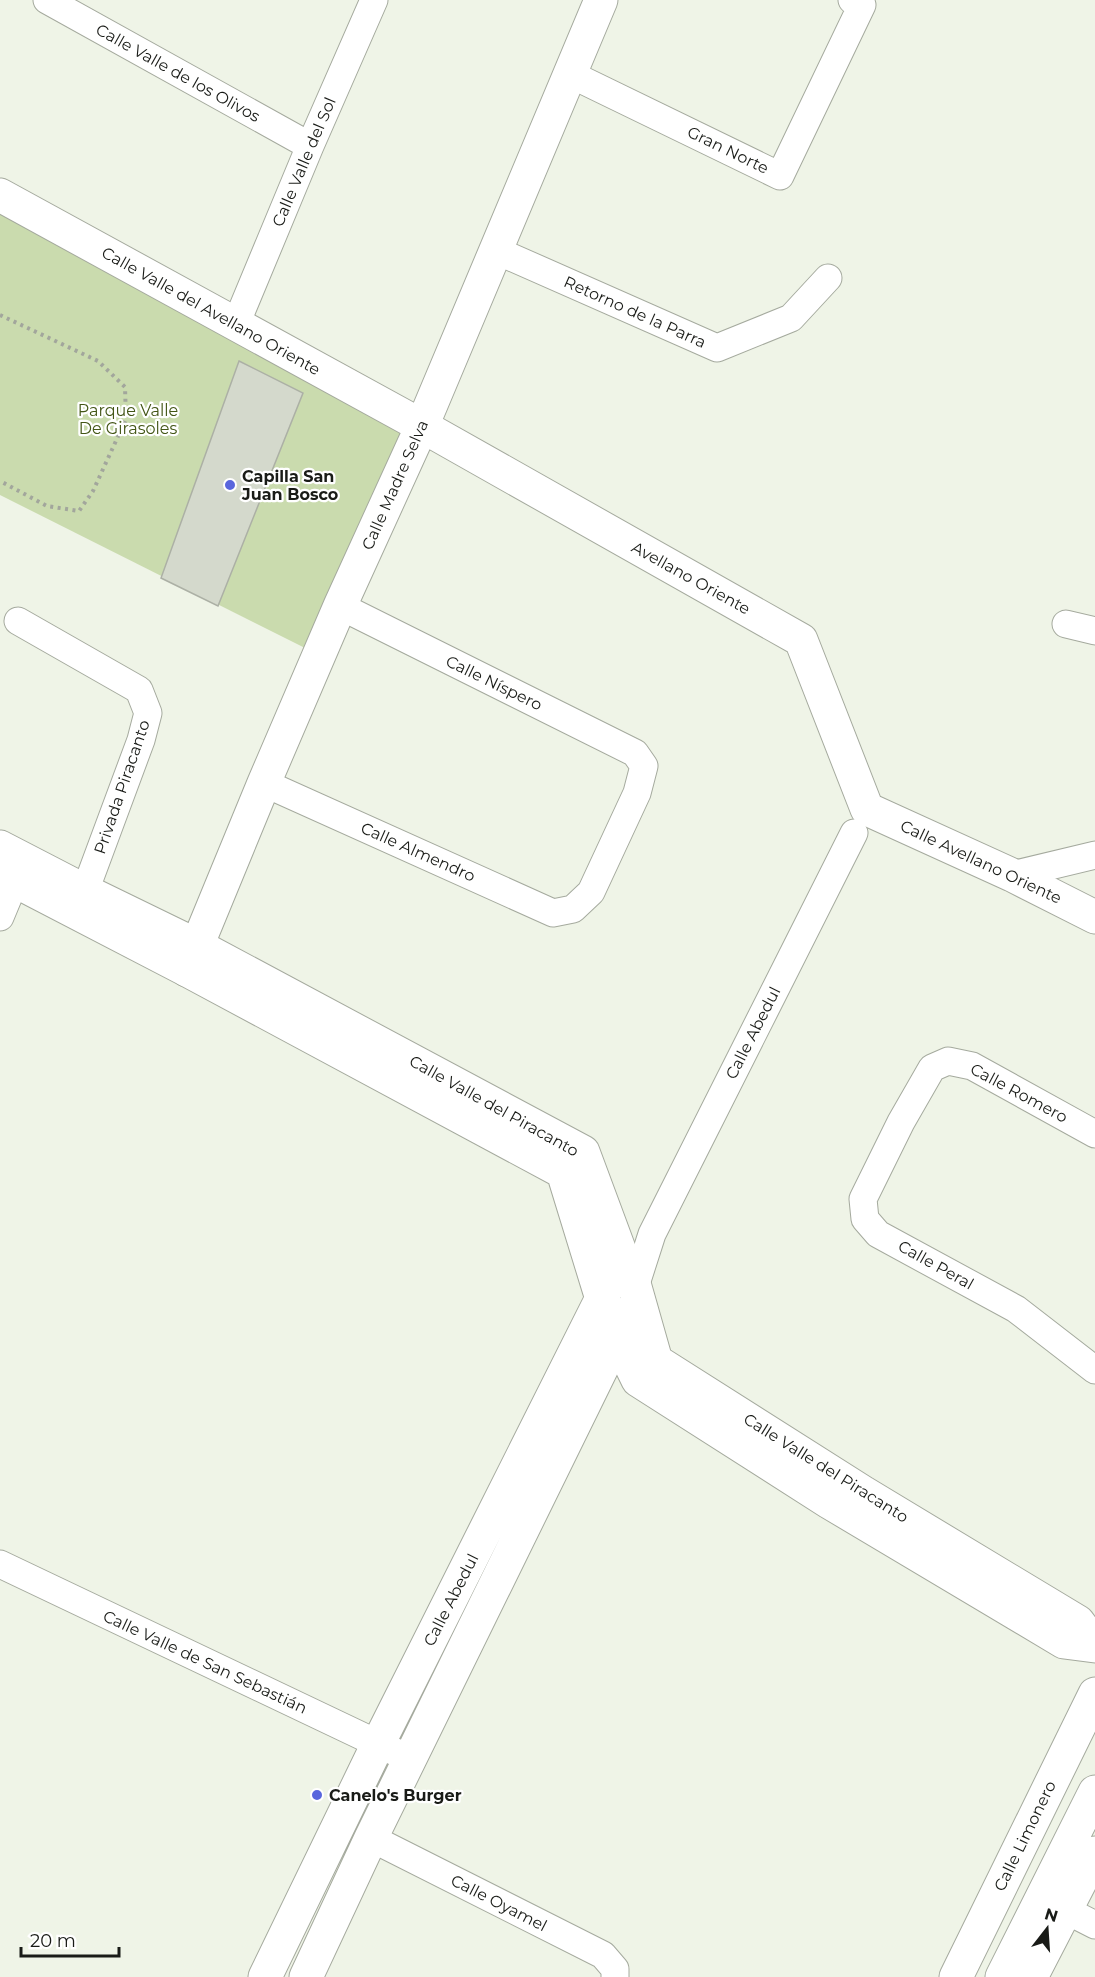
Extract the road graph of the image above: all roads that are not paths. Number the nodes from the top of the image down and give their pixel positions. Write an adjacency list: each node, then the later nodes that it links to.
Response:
1 (47, 0): 6 (street, Calle Valle de los Olivos)
2 (374, 0): 6 (street, Calle Valle del Sol)
3 (601, 0): 5 (street, Calle Madre Selva)
4 (857, 3): 5 (street, Gran Norte)
5 (570, 74): 8 (street, Calle Madre Selva)
6 (310, 146): 10 (street, Calle Valle del Sol)
7 (0, 195): 10 (street, Calle Valle del Avellano Oriente)
8 (495, 250): 9 (street, Retorno de la Parra); 11 (street, Calle Madre Selva)
9 (828, 278)
10 (236, 324): 11 (street, Calle Valle del Avellano Oriente)
11 (422, 426): 12 (street, Calle Madre Selva); 17 (street, Avellano Oriente)
12 (340, 606): 16 (street, Calle Madre Selva); 22 (street, Calle Níspero)
13 (18, 621): 21 (street, Privada Piracanto)
14 (1066, 624): 15 (street)
15 (1095, 631)
16 (264, 783): 22 (street, Calle Almendro); 25 (street, Calle Madre Selva)
17 (860, 821): 20 (street, Calle Avellano Oriente); 28 (street, Calle Abedul)
18 (1095, 855): 20 (street)
19 (11, 865): 21 (street, Calle Valle del Piracanto); 24 (street)
20 (1012, 875): 23 (street, Calle Avellano Oriente)
21 (80, 902): 25 (street, Calle Valle del Piracanto)
22 (573, 909)
23 (1095, 916)
24 (0, 917)
25 (192, 958): 29 (street, Calle Valle del Piracanto); 31 (street, Calle Valle del Piracanto)
26 (901, 1122): 27 (street, Calle Romero); 33 (street, Calle Peral)
27 (1095, 1134)
28 (652, 1234): 29 (street, Calle Abedul); 30 (street, Calle Abedul)
29 (622, 1257): 30 (street, Calle Valle del Piracanto); 31 (street, Calle Abedul)
30 (635, 1287): 32 (street, Calle Abedul); 35 (street, Calle Valle del Piracanto)
31 (603, 1299): 32 (street, Calle Valle del Piracanto); 37 (street, Calle Abedul)
32 (617, 1337): 35 (street, Calle Valle del Piracanto); 38 (street, Calle Abedul)
33 (1095, 1370)
34 (0, 1564): 37 (street, Calle Valle de San Sebastián)
35 (1095, 1645)
36 (1095, 1694): 48 (street, Calle Limonero)
37 (378, 1744): 38 (street, Calle Valle de San Sebastián); 44 (street, Calle Abedul)
38 (410, 1759): 40 (street, Calle Abedul)
39 (1095, 1792): 42 (street)
40 (371, 1838): 45 (street, Calle Abedul); 47 (street, Calle Oyamel)
41 (1095, 1853): 42 (street)
42 (1053, 1904): 43 (street); 49 (street); 50 (street)
43 (1095, 1925)
44 (280, 1946): 45 (street); 46 (street, Calle Abedul)
45 (309, 1970)
46 (265, 1977)
47 (615, 1977)
48 (956, 1977)
49 (1002, 1977)
50 (1031, 1977)

